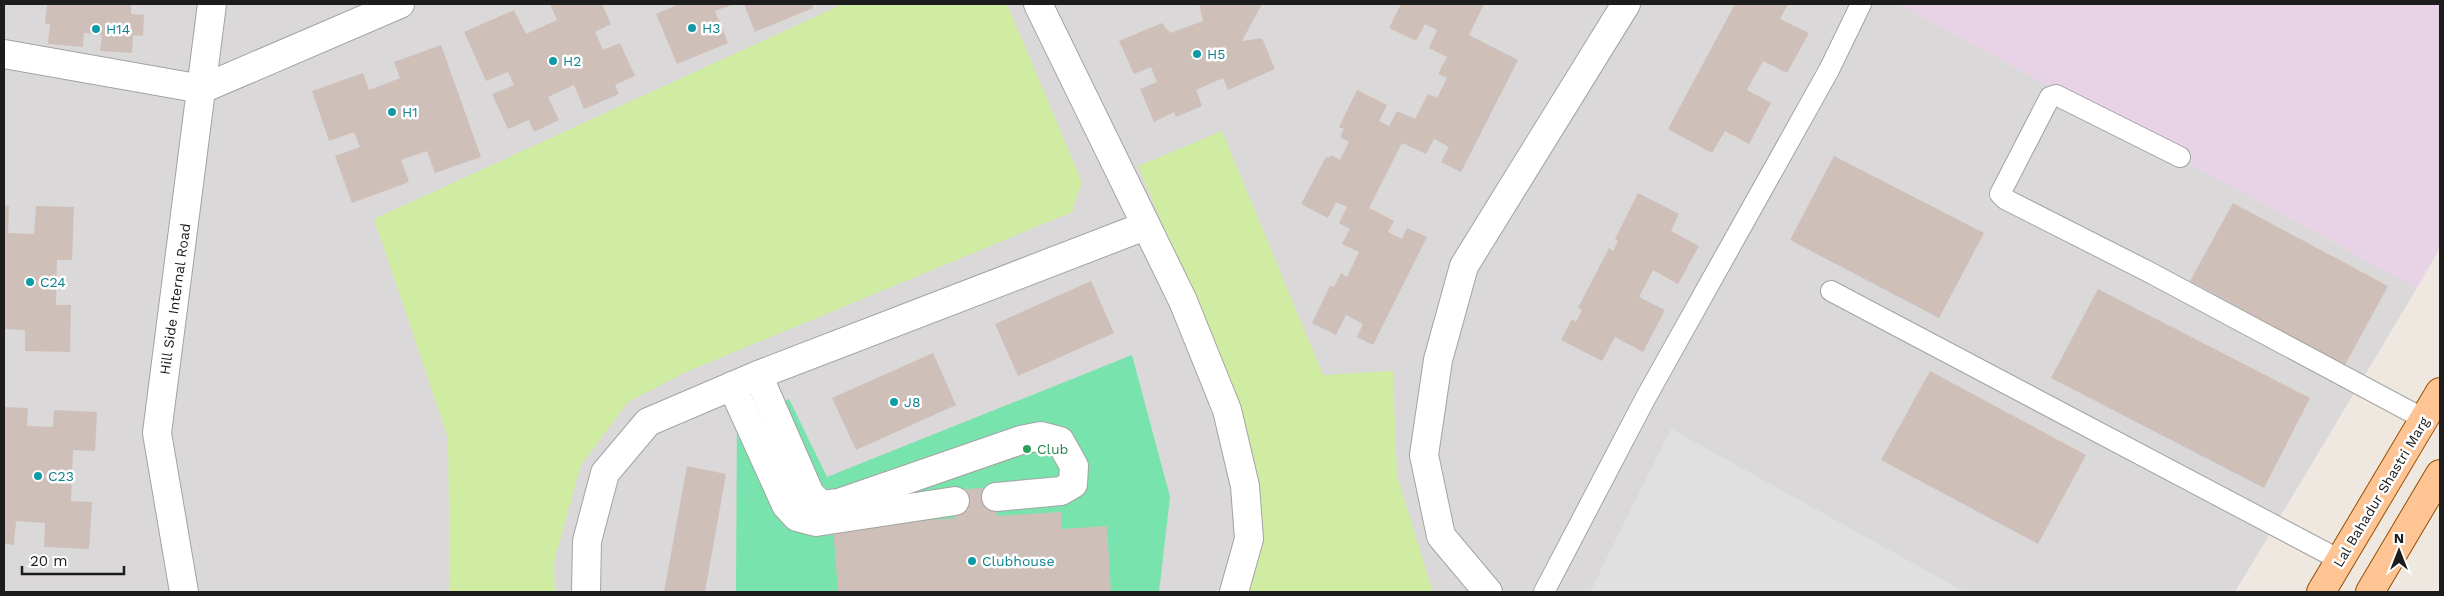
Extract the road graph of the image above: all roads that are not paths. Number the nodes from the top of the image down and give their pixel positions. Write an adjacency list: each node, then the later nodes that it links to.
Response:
1 (212, 4): 7 (street, Hill Side Internal Road)
2 (400, 4): 7 (street)
3 (1038, 4): 9 (street)
4 (1626, 4): 23 (street)
5 (1861, 4): 24 (lane)
6 (4, 54): 7 (street)
7 (202, 89): 20 (street, Hill Side Internal Road)
8 (2180, 157): 14 (lane)
9 (1145, 226): 11 (street); 22 (street)
10 (1831, 292): 18 (lane)
11 (758, 375): 12 (street); 16 (street)
12 (732, 386): 17 (street); 21 (street)
13 (2440, 392): 14 (main road, Lal Bahadur Shastri Marg)
14 (2424, 419): 18 (main road, Lal Bahadur Shastri Marg)
15 (2440, 474): 25 (main road)
16 (996, 497)
17 (955, 501)
18 (2340, 560): 19 (main road, Lal Bahadur Shastri Marg)
19 (2324, 591)
20 (184, 592)
21 (586, 592)
22 (1234, 592)
23 (1488, 592)
24 (1544, 592)
25 (2370, 592)

